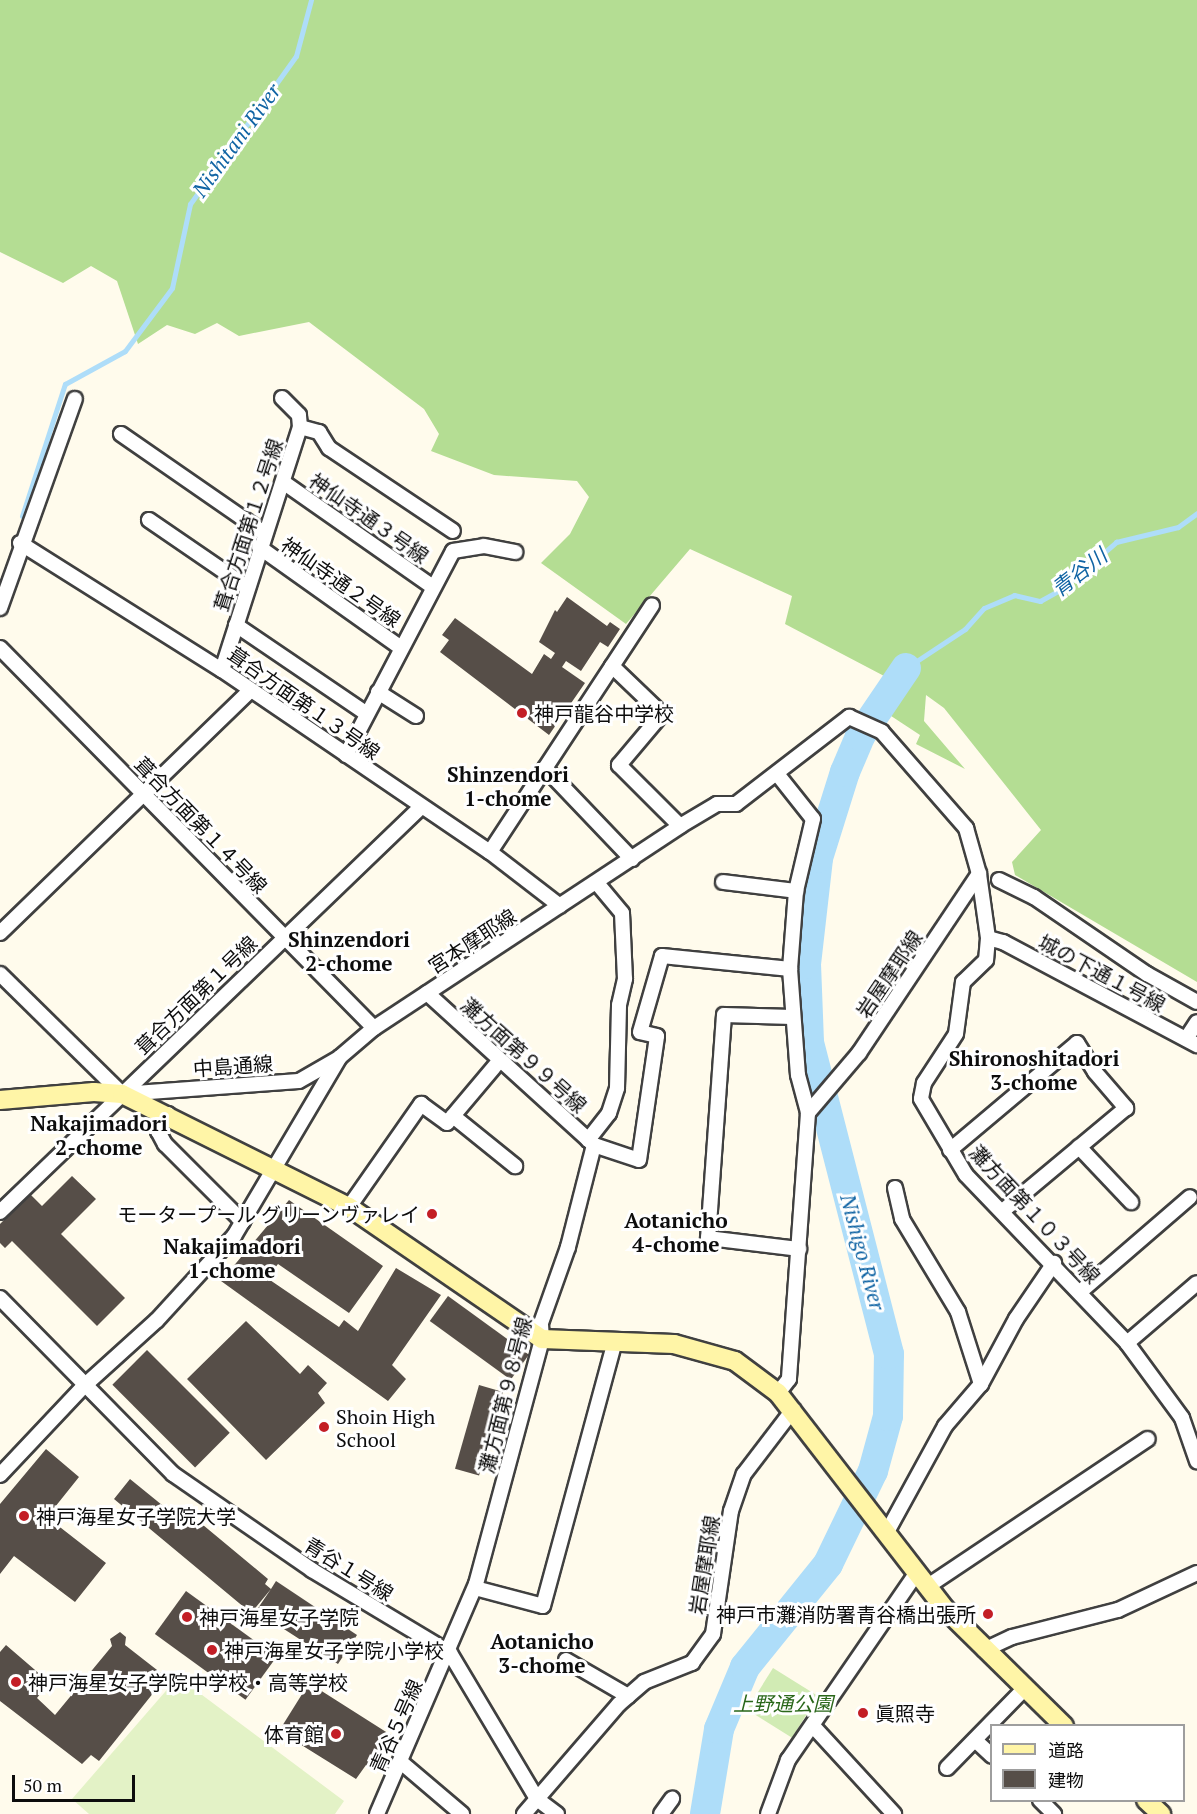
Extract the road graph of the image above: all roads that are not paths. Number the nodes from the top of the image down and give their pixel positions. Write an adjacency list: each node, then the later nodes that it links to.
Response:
1 (282, 398): 3 (street, 葺合方面第１２号線)
2 (75, 399): 9 (street)
3 (300, 427): 5 (street, 葺合方面第１２号線); 7 (street)
4 (121, 434): 8 (street)
5 (282, 482): 8 (street, 葺合方面第１２号線); 12 (street, 神仙寺通３号線)
6 (149, 520): 13 (street)
7 (453, 531)
8 (264, 533): 10 (street, 葺合方面第１２号線)
9 (20, 543): 15 (street); 20 (street, 葺合方面第１３号線)
10 (259, 547): 13 (street, 葺合方面第１２号線); 18 (street, 神仙寺通２号線)
11 (514, 552): 12 (street)
12 (433, 586): 18 (street)
13 (247, 587): 16 (street, 葺合方面第１２号線)
14 (652, 605): 19 (street)
15 (0, 608)
16 (236, 625): 20 (street, 葺合方面第１２号線); 23 (street)
17 (0, 648): 29 (street, 葺合方面第１４号線)
18 (401, 648): 22 (street)
19 (612, 666): 27 (street); 31 (street)
20 (222, 670): 21 (street, 葺合方面第１３号線)
21 (251, 690): 26 (street, 葺合方面第１３号線); 29 (street)
22 (378, 692): 23 (street); 24 (street)
23 (367, 714): 26 (street)
24 (417, 716)
25 (858, 720): 28 (street, 宮本摩耶線); 34 (street, 灘方面第１０３号線)
26 (346, 755): 30 (street, 葺合方面第１３号線)
27 (545, 768): 32 (street); 33 (street)
28 (778, 775): 31 (street, 宮本摩耶線); 38 (street)
29 (145, 795): 40 (street); 41 (street, 葺合方面第１４号線)
30 (421, 807): 32 (street, 葺合方面第１３号線); 41 (street, 葺合方面第１号線)
31 (680, 826): 33 (street, 宮本摩耶線)
32 (490, 852): 39 (street, 葺合方面第１３号線)
33 (632, 859): 36 (street, 宮本摩耶線)
34 (979, 874): 42 (street, 灘方面第１０３号線); 55 (street, 岩屋摩耶線)
35 (999, 880): 46 (street)
36 (596, 882): 39 (street, 宮本摩耶線); 58 (street, 灘方面第９８号線)
37 (723, 882): 38 (street)
38 (796, 891): 43 (street)
39 (560, 906): 45 (street, 宮本摩耶線)
40 (0, 933)
41 (283, 938): 49 (street, 葺合方面第１４号線); 53 (street, 葺合方面第１号線)
42 (988, 938): 50 (street, 城の下通１号線); 60 (street, 灘方面第１０３号線)
43 (790, 969): 47 (street); 58 (street)
44 (0, 974): 53 (street)
45 (427, 993): 49 (street, 宮本摩耶線); 52 (street, 灘方面第９９号線)
46 (1197, 1002)
47 (792, 1017): 55 (street); 70 (street)
48 (1197, 1022): 50 (street)
49 (374, 1028): 51 (street, 宮本摩耶線)
50 (1192, 1042)
51 (340, 1057): 53 (street, 中島通線); 62 (street, 宮本摩耶線)
52 (500, 1060): 57 (street); 58 (street, 灘方面第９９号線)
53 (122, 1094): 54 (street); 56 (street); 68 (street, 葺合方面第１号線)
54 (0, 1100)
55 (809, 1111): 70 (street)
56 (168, 1114): 62 (street); 69 (street)
57 (453, 1116): 61 (street); 66 (street)
58 (591, 1142): 75 (street, 灘方面第９８号線)
59 (1079, 1147): 60 (street); 65 (street); 67 (street)
60 (950, 1150): 67 (street, 灘方面第１０３号線)
61 (514, 1166)
62 (270, 1172): 66 (street); 69 (street, 宮本摩耶線)
63 (895, 1188): 78 (street)
64 (1190, 1197): 73 (street)
65 (1131, 1202)
66 (349, 1207): 75 (street)
67 (1004, 1210): 71 (street, 灘方面第１０３号線)
68 (0, 1212)
69 (243, 1222): 79 (street, 宮本摩耶線)
70 (799, 1249): 80 (street)
71 (1054, 1263): 73 (street, 灘方面第１０３号線); 78 (street)
72 (1197, 1283): 76 (street)
73 (1080, 1292): 76 (street, 灘方面第１０３号線)
74 (0, 1298): 79 (street, 青谷１号線)
75 (542, 1339): 77 (street); 90 (street, 灘方面第９８号線)
76 (1127, 1343): 82 (street, 灘方面第１０３号線)
77 (614, 1344): 80 (street); 90 (street)
78 (981, 1384): 86 (street)
79 (84, 1386): 85 (street, 宮本摩耶線); 92 (street, 青谷１号線)
80 (778, 1393): 81 (street)
81 (793, 1410): 86 (street); 95 (street, 岩屋摩耶線)
82 (1193, 1432): 84 (street, 灘方面第１０３号線)
83 (1148, 1439): 89 (street)
84 (1197, 1461)
85 (0, 1475)
86 (887, 1532): 88 (street)
87 (1197, 1573): 91 (street)
88 (915, 1574): 91 (street); 99 (street)
89 (934, 1582)
90 (474, 1588): 92 (street, 灘方面第９８号線)
91 (984, 1650): 94 (street)
92 (450, 1653): 102 (street, 青谷５号線); 104 (street, 青谷１号線)
93 (566, 1660): 95 (street)
94 (1025, 1688): 96 (street); 98 (street)
95 (628, 1696): 104 (street, 岩屋摩耶線)
96 (990, 1724)
97 (990, 1724): 100 (street)
98 (1063, 1724)
99 (813, 1726): 113 (street); 114 (street)
100 (975, 1740): 101 (street); 103 (street)
101 (990, 1754)
102 (402, 1763): 108 (street, 青谷５号線); 109 (street)
103 (947, 1768)
104 (537, 1799): 110 (street, 岩屋摩耶線); 111 (street, 青谷１号線)
105 (672, 1799): 112 (street)
106 (1042, 1802): 115 (street)
107 (1148, 1802): 116 (street)
108 (377, 1814)
109 (462, 1814)
110 (524, 1814)
111 (557, 1814)
112 (661, 1814)
113 (768, 1814)
114 (894, 1814)
115 (1054, 1814)
116 (1161, 1814)

